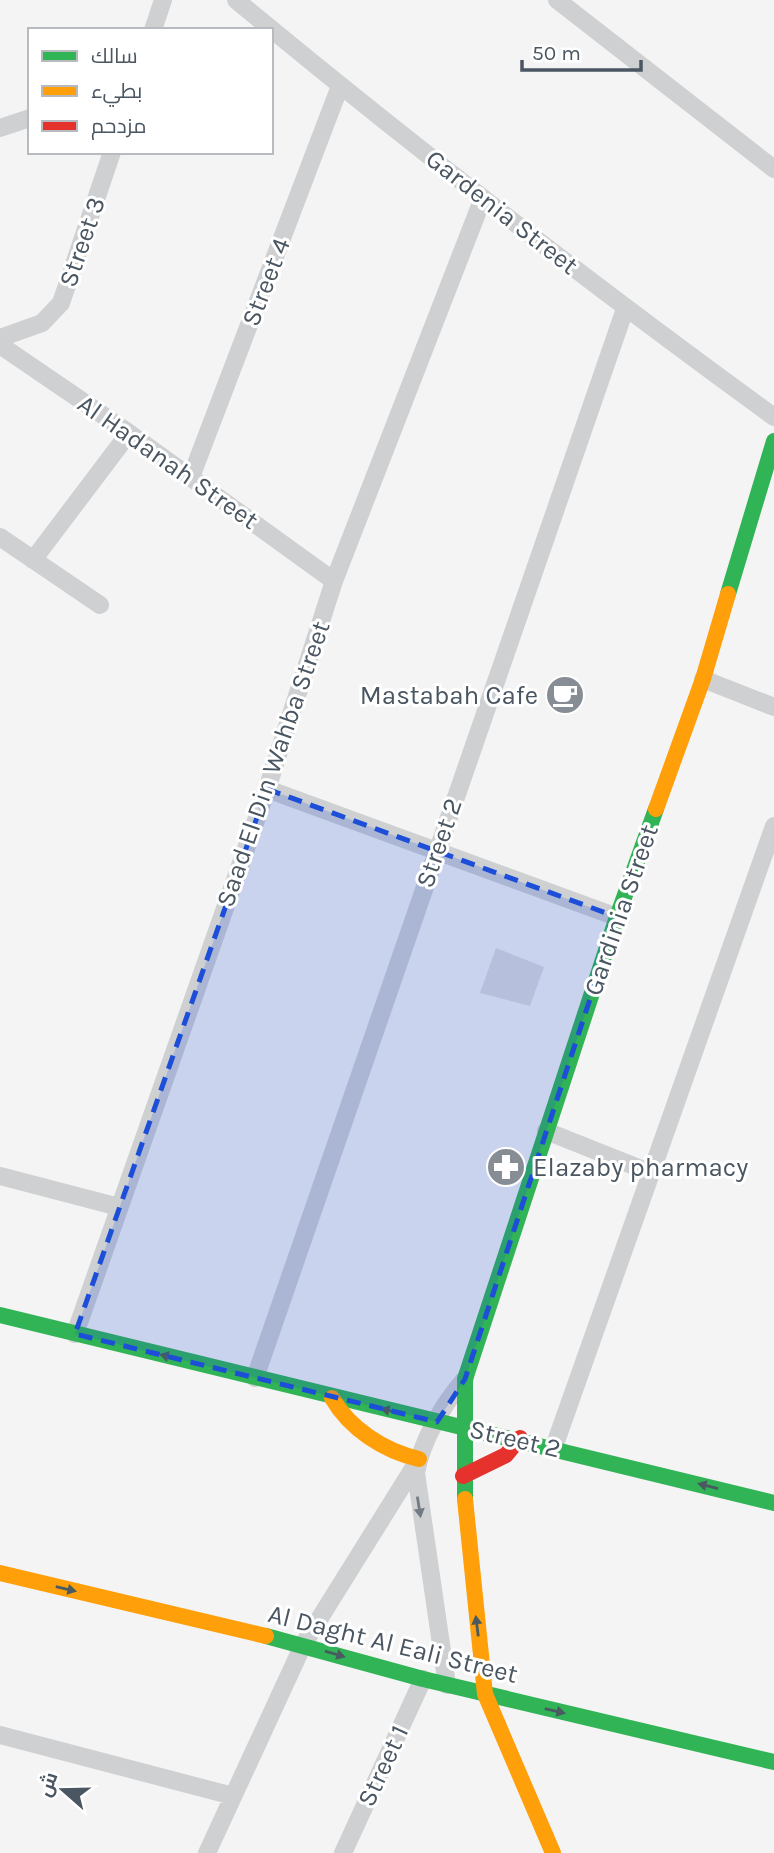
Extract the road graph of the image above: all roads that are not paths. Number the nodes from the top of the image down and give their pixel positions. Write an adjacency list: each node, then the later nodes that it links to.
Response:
1 (163, 0): 4 (street)
2 (236, 0): 5 (street, Gardenia Street)
3 (557, 0): 11 (street)
4 (154, 28)
5 (270, 28)
6 (273, 31): 7 (street, Gardenia Street)
7 (340, 86): 12 (street, Gardenia Street); 19 (street, Street 4)
8 (28, 119): 9 (street)
9 (0, 128)
10 (111, 154): 14 (street, Street 3)
11 (774, 169)
12 (484, 198): 13 (street, Gardenia Street); 22 (street, Saad El Din Wahba Street)
13 (625, 309): 16 (street, Gardenia Street); 28 (street, Street 2)
14 (0, 338)
15 (0, 345): 17 (street, Al Hadanah Street)
16 (774, 417)
17 (129, 433): 19 (street, Al Hadanah Street); 21 (street)
18 (774, 441): 24 (street, Gardinia Street)
19 (191, 477): 22 (street, Al Hadanah Street)
20 (0, 537): 21 (street)
21 (33, 560): 23 (street)
22 (334, 581): 26 (street, Saad El Din Wahba Street)
23 (100, 605)
24 (703, 678): 25 (street); 29 (street, Gardinia Street)
25 (774, 707)
26 (267, 789): 28 (street); 33 (street, Saad El Din Wahba Street)
27 (774, 826): 31 (street)
28 (437, 850): 29 (street); 36 (street, Street 2)
29 (617, 917): 30 (street, Gardinia Street)
30 (546, 1131): 31 (street); 37 (street, Gardinia Street)
31 (649, 1172): 42 (street)
32 (0, 1176): 33 (street)
33 (119, 1207): 35 (street, Saad El Din Wahba Street)
34 (0, 1315): 35 (street, Street 2)
35 (75, 1334): 36 (street, Street 2, one-way to 35)
36 (255, 1378): 38 (street, Street 2)
37 (465, 1379): 39 (street, Gardinia Street); 40 (street, Gardinia Street)
38 (332, 1398): 39 (street, Street 2, one-way to 38); 43 (street)
39 (437, 1422): 40 (street, Street 2); 43 (street, Gardinia Street)
40 (463, 1427): 41 (street, Street 2); 44 (street, Gardinia Street)
41 (520, 1438): 42 (street, Street 2); 44 (street)
42 (554, 1447): 45 (street, Street 2, one-way to 42)
43 (419, 1459): 47 (street); 49 (street, Gardinia Street, one-way to 49)
44 (463, 1476): 50 (street, Gardinia Street, one-way to 44)
45 (774, 1503)
46 (0, 1573): 47 (street, Al Daght Al Eali Street, one-way to 47)
47 (303, 1645): 48 (street, Al Daght Al Eali Street, one-way to 48); 53 (street)
48 (423, 1679): 49 (street, Al Daght Al Eali Street); 55 (street, Street 1)
49 (447, 1685): 50 (street, Al Daght Al Eali Street)
50 (485, 1694): 52 (street, Al Daght Al Eali Street, one-way to 52); 56 (street, Gardinia Street)
51 (0, 1735): 53 (street)
52 (774, 1762)
53 (233, 1796): 54 (street)
54 (207, 1853)
55 (343, 1853)
56 (553, 1853)

